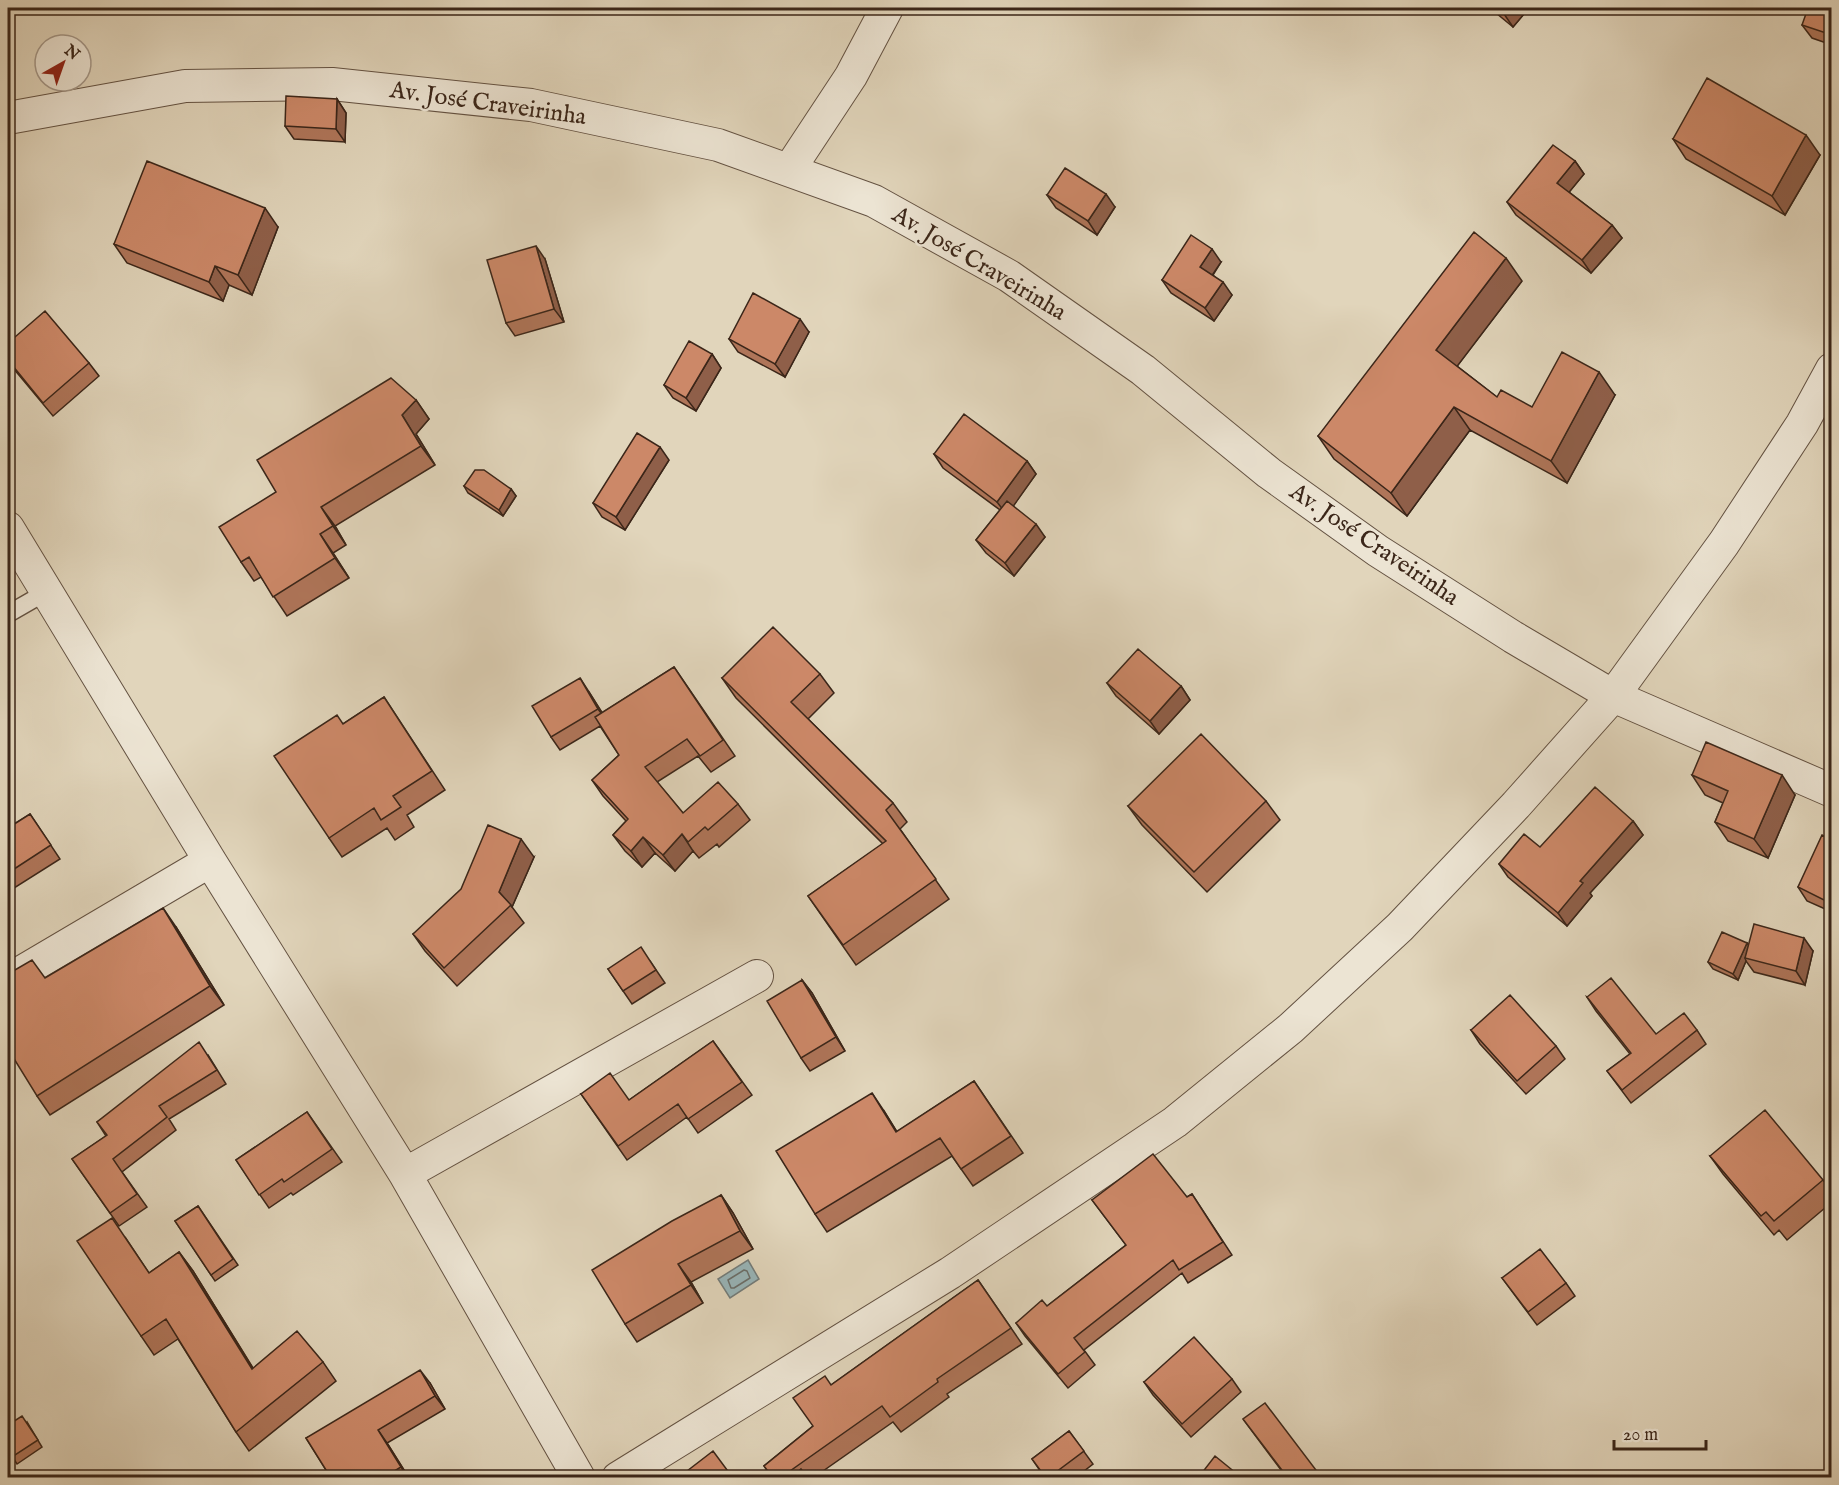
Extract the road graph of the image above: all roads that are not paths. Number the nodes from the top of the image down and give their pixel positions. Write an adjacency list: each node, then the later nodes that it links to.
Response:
1 (886, 8): 3 (street)
2 (8, 118): 3 (street, Av. José Craveirinha)
3 (789, 170): 8 (street, Av. José Craveirinha)
4 (1832, 369): 8 (street)
5 (8, 528): 6 (street)
6 (48, 591): 7 (lane); 10 (street)
7 (8, 615)
8 (1613, 696): 9 (street, Av. José Craveirinha); 15 (street)
9 (1832, 791)
10 (210, 861): 12 (street); 13 (street)
11 (757, 976): 13 (street)
12 (8, 980)
13 (405, 1174): 14 (street)
14 (579, 1478)
15 (618, 1478)

